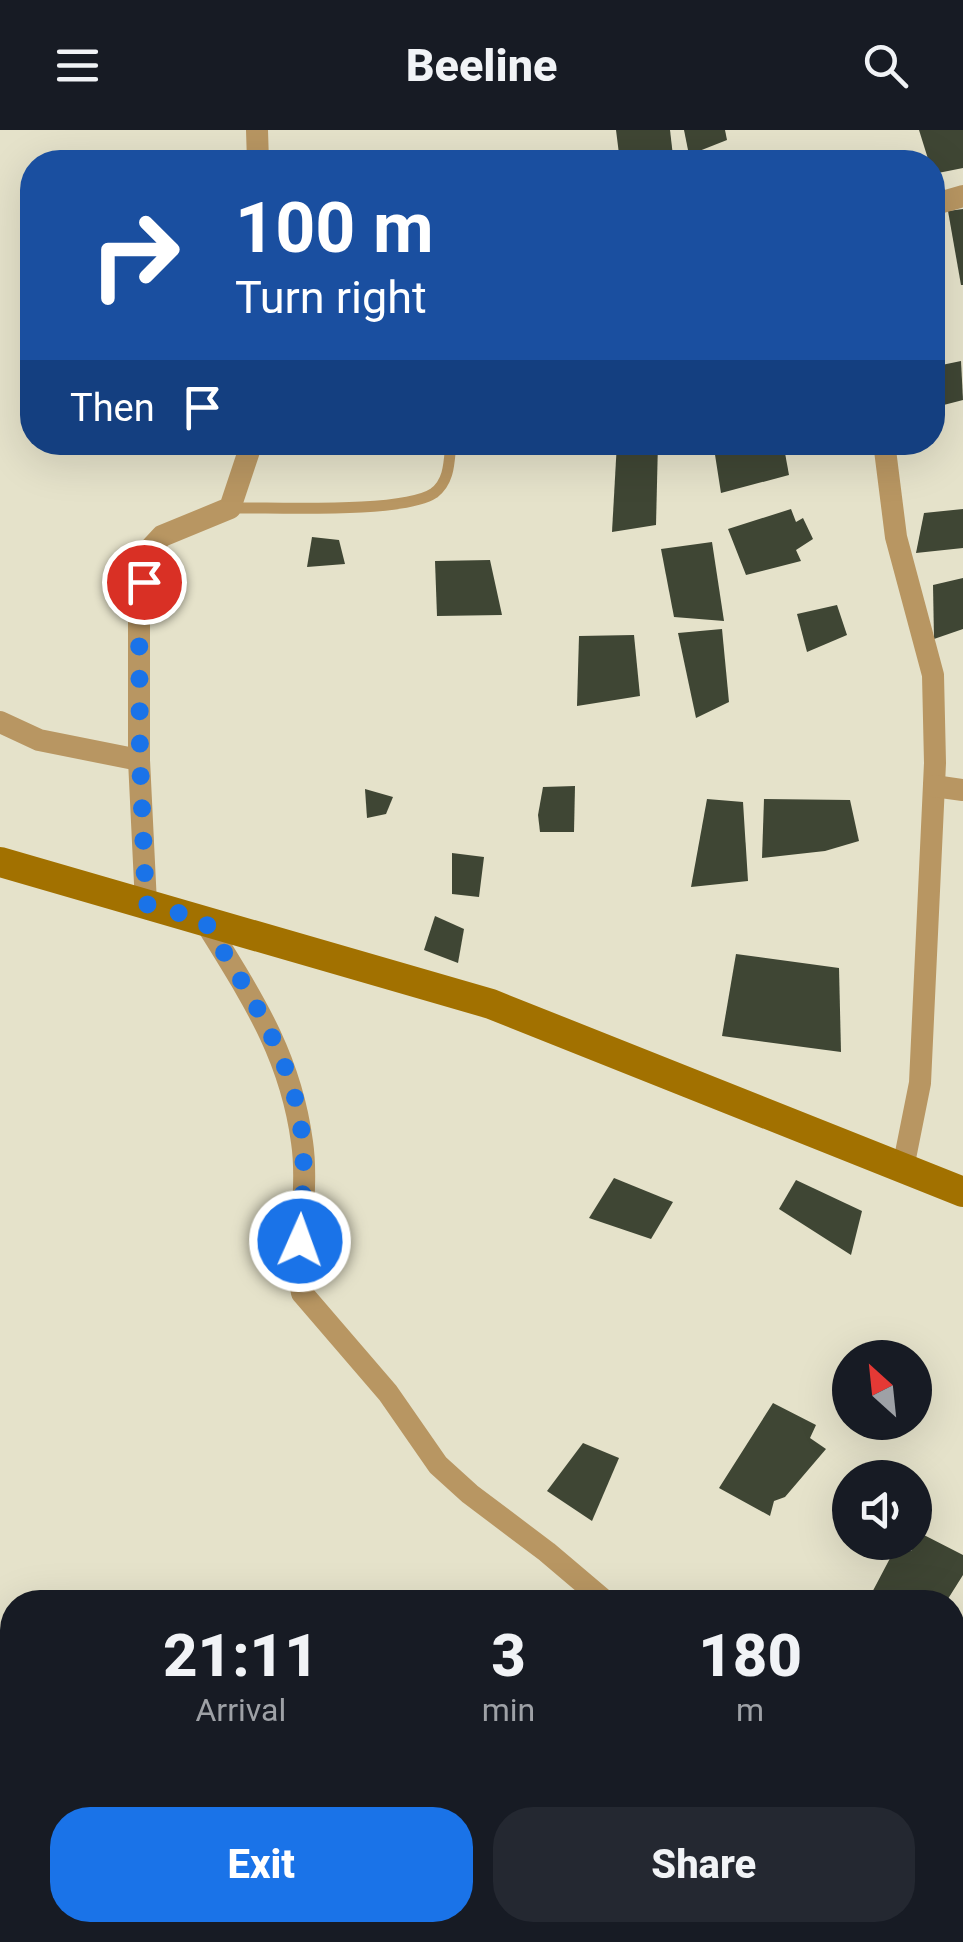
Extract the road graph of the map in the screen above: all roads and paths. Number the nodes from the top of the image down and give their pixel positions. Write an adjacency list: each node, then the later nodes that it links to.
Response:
1 (248, 455): 4 (street)
2 (450, 455): 4 (lane)
3 (886, 455): 7 (street)
4 (230, 508): 6 (street)
5 (0, 722): 6 (street)
6 (140, 760): 10 (street)
7 (934, 786): 8 (street); 12 (street)
8 (963, 790)
9 (0, 862): 10 (street)
10 (146, 904): 11 (street)
11 (204, 920): 12 (street); 14 (street)
12 (904, 1168): 13 (street)
13 (963, 1192)
14 (592, 1590)

